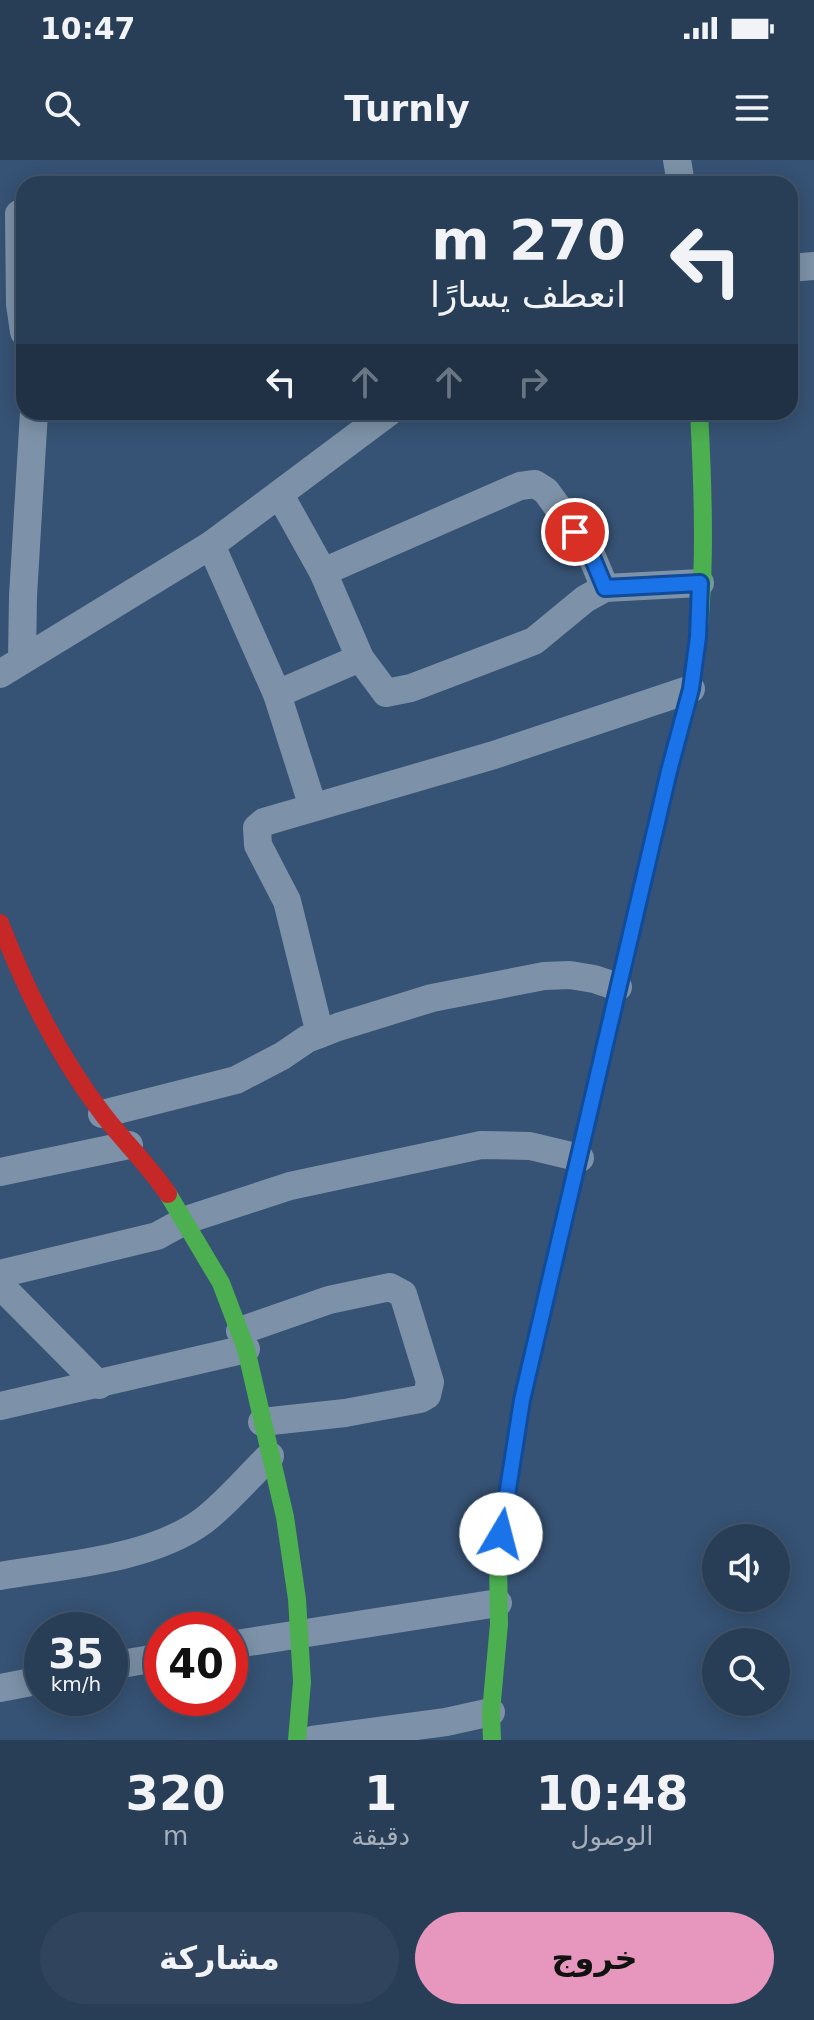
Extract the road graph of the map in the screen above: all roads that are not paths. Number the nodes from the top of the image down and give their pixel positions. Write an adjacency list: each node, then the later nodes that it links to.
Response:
1 (14, 213): 2 (street)
2 (16, 243)
3 (34, 420): 12 (street)
4 (378, 420): 6 (street)
5 (700, 420): 9 (street)
6 (280, 495): 7 (street); 8 (street)
7 (211, 545): 12 (street); 14 (street)
8 (323, 572): 10 (street); 11 (street)
9 (700, 583): 10 (street); 13 (street)
10 (605, 588): 11 (street)
11 (360, 658): 14 (street)
12 (11, 666)
13 (691, 689): 15 (street); 17 (street)
14 (277, 694): 15 (street)
15 (313, 807): 18 (street)
16 (0, 923): 19 (street)
17 (618, 987): 18 (street); 21 (street)
18 (320, 1034): 19 (street)
19 (102, 1114): 20 (street)
20 (129, 1145): 22 (street); 23 (street)
21 (580, 1158): 23 (street); 32 (street)
22 (0, 1172)
23 (186, 1220): 24 (street); 26 (street)
24 (0, 1274)
25 (0, 1285): 27 (street)
26 (243, 1340): 27 (street); 29 (street); 29 (street)
27 (99, 1385): 28 (street)
28 (0, 1406)
29 (262, 1422): 30 (street)
30 (270, 1456): 31 (street); 33 (street)
31 (0, 1576)
32 (498, 1603): 33 (street); 37 (street)
33 (300, 1633): 34 (street); 38 (street)
34 (248, 1642)
35 (24, 1683): 36 (street)
36 (0, 1688)
37 (491, 1726): 39 (street)
38 (297, 1740)
39 (312, 1740)

